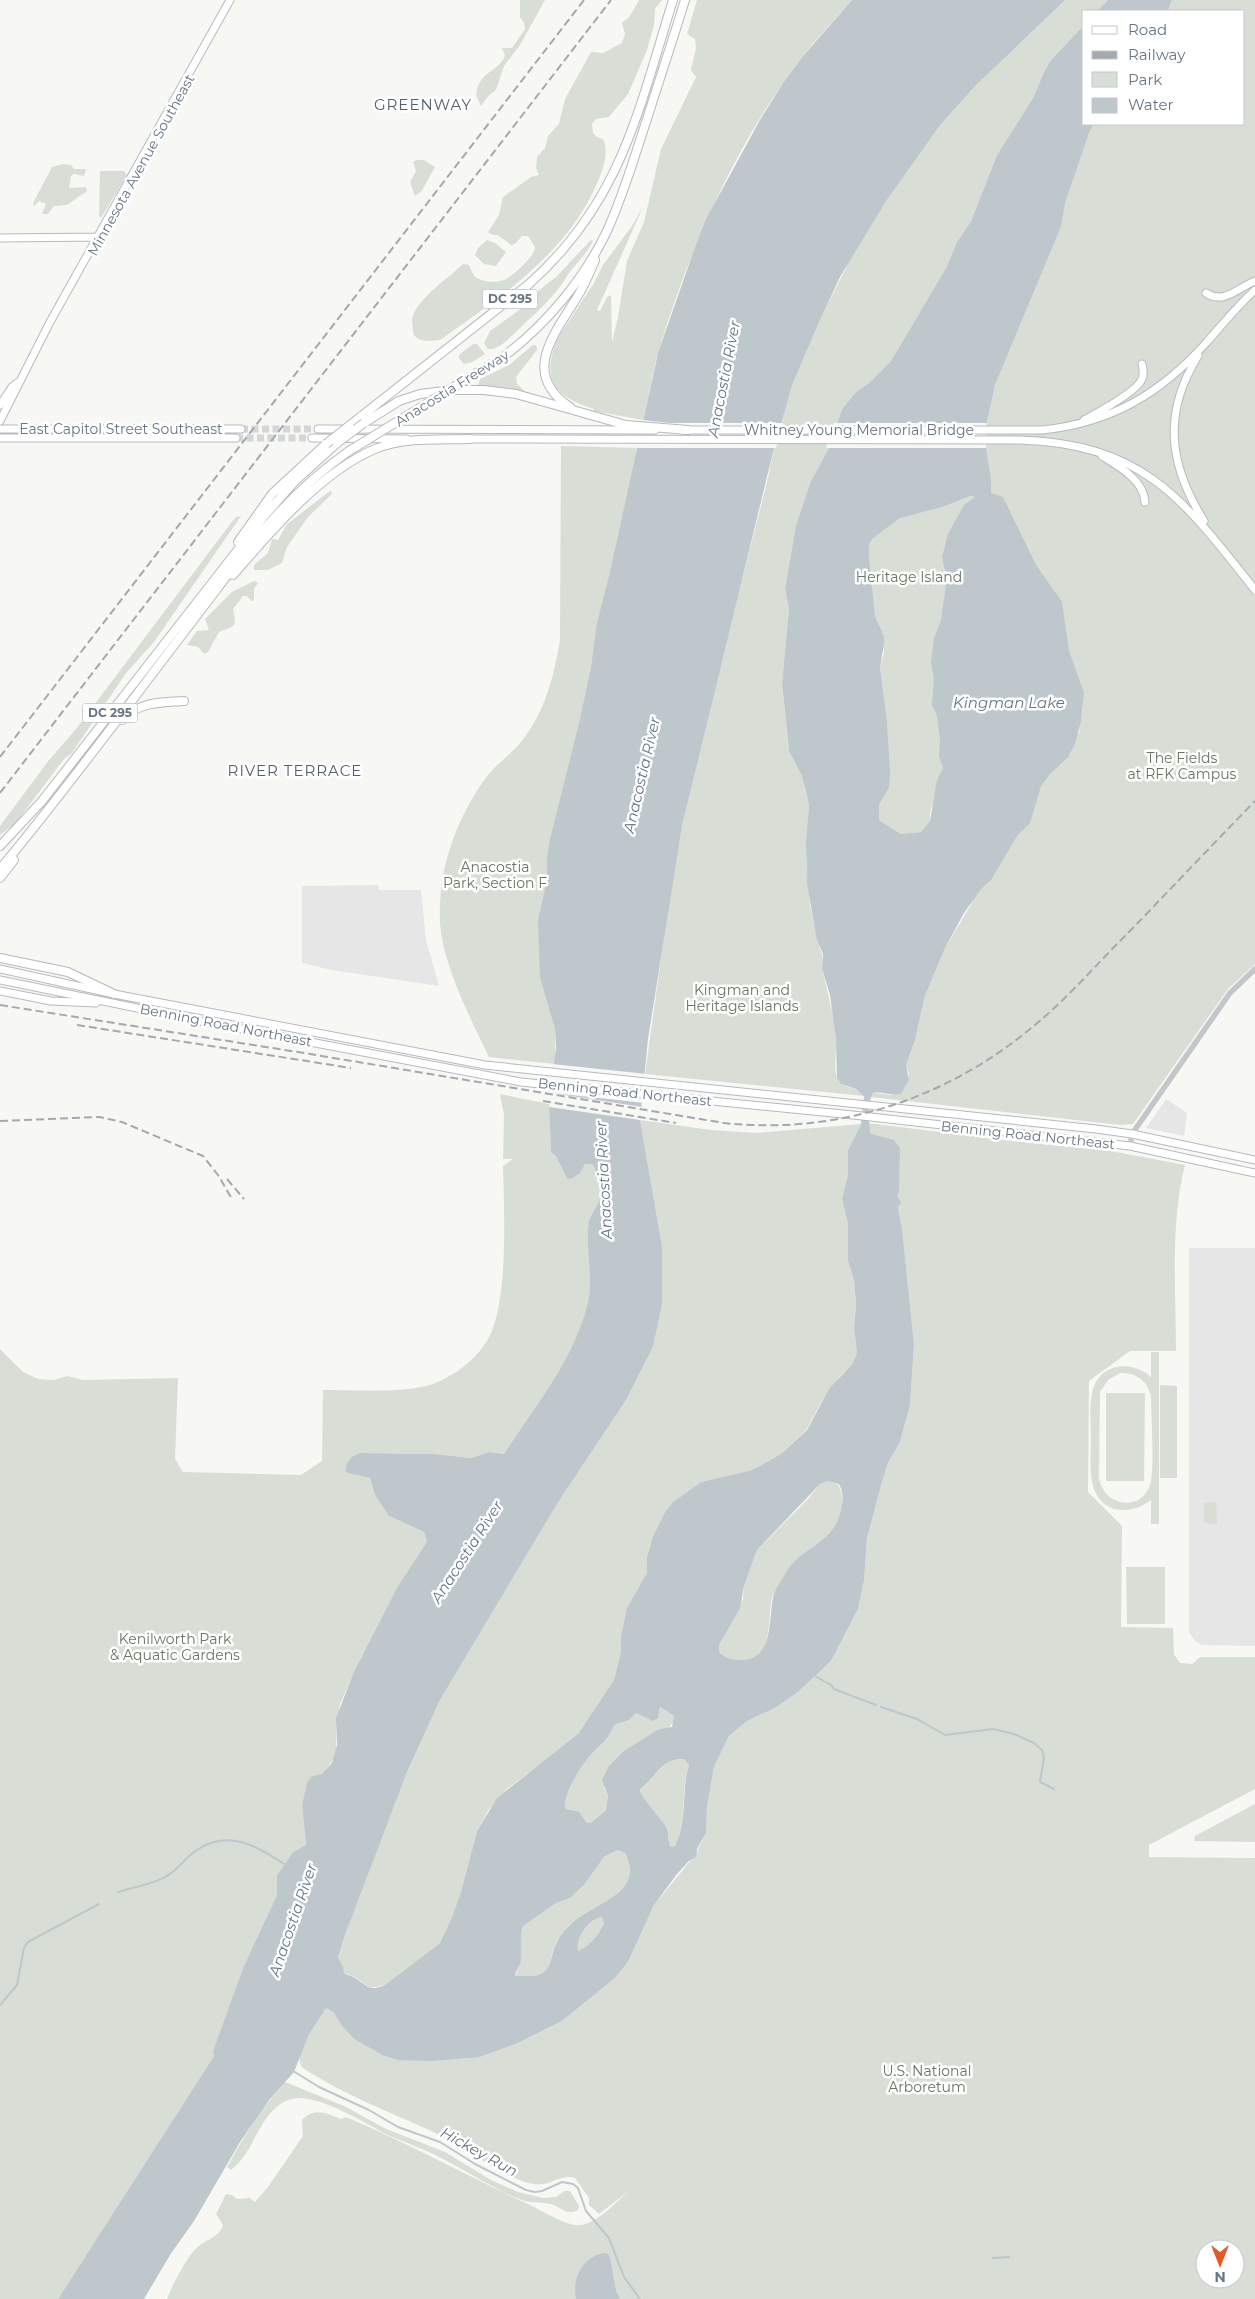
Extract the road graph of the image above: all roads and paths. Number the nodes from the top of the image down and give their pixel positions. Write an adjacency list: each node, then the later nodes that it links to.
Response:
1 (231, 0): 5 (main road, Minnesota Avenue Southeast); 10 (main road, Minnesota Avenue Southeast)
2 (674, 0): 29 (highway, Anacostia Freeway / DC 295, bridge)
3 (685, 0): 4 (highway, Anacostia Freeway / DC 295)
4 (604, 236): 15 (highway); 31 (highway, Anacostia Freeway / DC 295, bridge)
5 (98, 237): 6 (main road); 10 (main road, Minnesota Avenue Southeast)
6 (0, 238)
7 (1255, 280): 9 (main road)
8 (1255, 290): 11 (main road)
9 (1206, 292)
10 (47, 329): 13 (main road, Minnesota Avenue Southeast)
11 (1206, 343): 17 (main road); 28 (main road)
12 (1142, 364): 17 (main road)
13 (18, 383): 14 (main road, Minnesota Avenue Southeast); 16 (main road, Minnesota Avenue Southeast)
14 (0, 405)
15 (580, 413): 21 (highway); 29 (highway, bridge)
16 (1, 419)
17 (1061, 428): 21 (main road, Whitney Young Memorial Bridge)
18 (0, 429): 19 (main road, East Capitol Street Southeast)
19 (241, 429)
20 (318, 429): 21 (main road, Whitney Young Memorial Bridge)
21 (688, 430)
22 (0, 438): 23 (main road)
23 (236, 438)
24 (312, 438): 25 (main road, Whitney Young Memorial Bridge)
25 (470, 439): 26 (main road, Whitney Young Memorial Bridge); 31 (highway)
26 (1081, 446): 27 (main road); 28 (main road)
27 (1144, 502)
28 (1215, 540): 30 (main road)
29 (216, 576): 35 (highway, DC 295)
30 (1255, 590)
31 (195, 618): 33 (highway, DC 295)
32 (184, 701): 33 (highway)
33 (100, 744): 34 (highway, DC 295)
34 (47, 811): 36 (highway, DC 295); 37 (highway)
35 (0, 846)
36 (0, 869)
37 (0, 878)
38 (0, 958): 43 (highway)
39 (0, 969): 43 (main road, Benning Road Northeast)
40 (1255, 969): 45 (street)
41 (0, 980): 44 (main road, Benning Road Northeast)
42 (0, 991): 44 (main road)
43 (114, 994): 45 (main road, Benning Road Northeast)
44 (119, 1004): 46 (main road, Benning Road Northeast)
45 (1132, 1134): 46 (street); 47 (main road, Benning Road Northeast)
46 (1130, 1146): 48 (main road, Benning Road Northeast)
47 (1255, 1160)
48 (1255, 1172)

